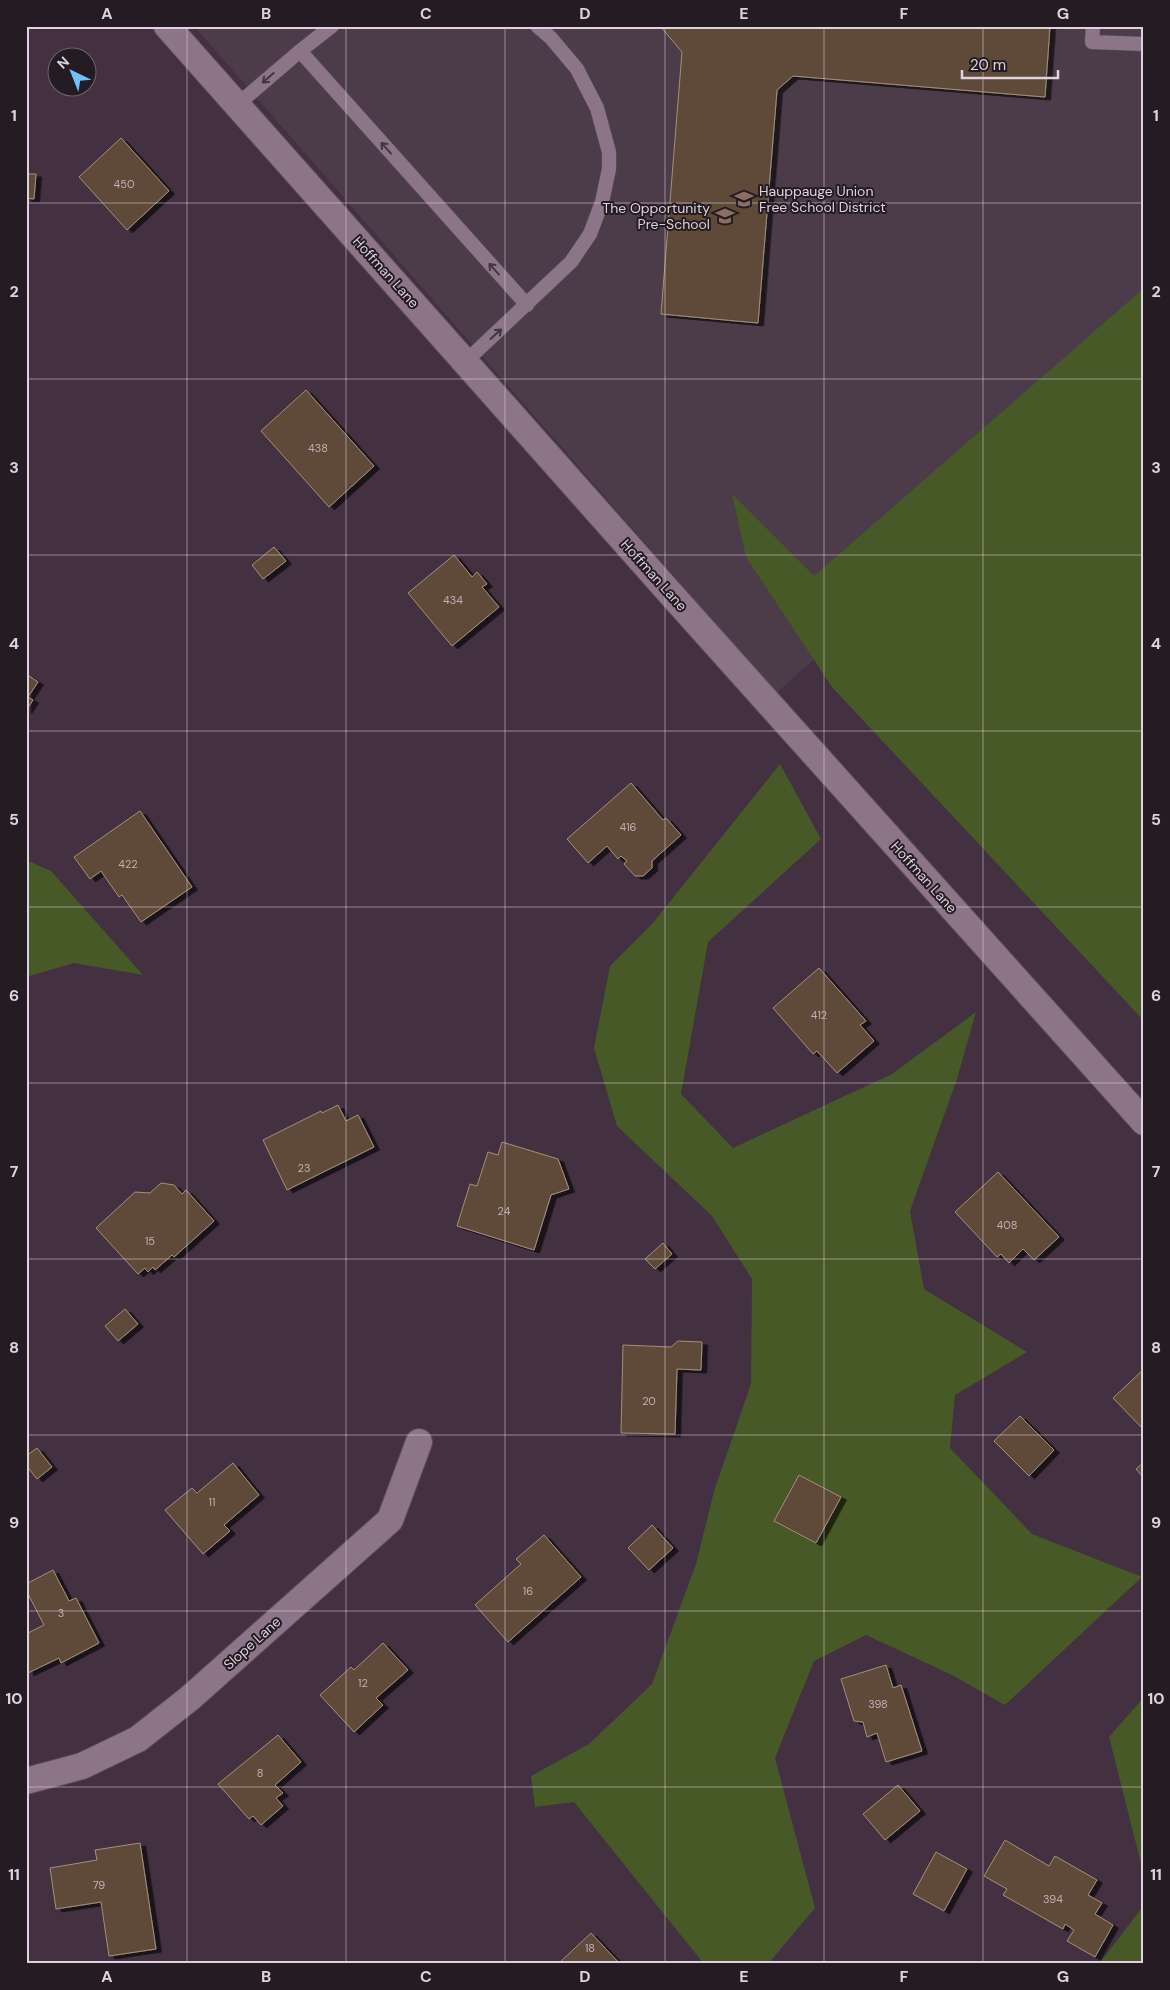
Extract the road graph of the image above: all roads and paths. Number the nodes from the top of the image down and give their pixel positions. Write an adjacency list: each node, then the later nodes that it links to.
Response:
1 (167, 26): 7 (street, Hoffman Lane)
2 (332, 26): 6 (lane)
3 (537, 26): 8 (lane)
4 (1093, 26): 5 (lane)
5 (1144, 44)
6 (300, 51): 7 (lane, one-way to 7); 8 (lane, one-way to 6)
7 (237, 105): 9 (street, Hoffman Lane)
8 (527, 306): 9 (lane, one-way to 8)
9 (465, 362): 10 (street, Hoffman Lane)
10 (1144, 1122)
11 (419, 1442): 12 (street, Slope Lane)
12 (26, 1781)

